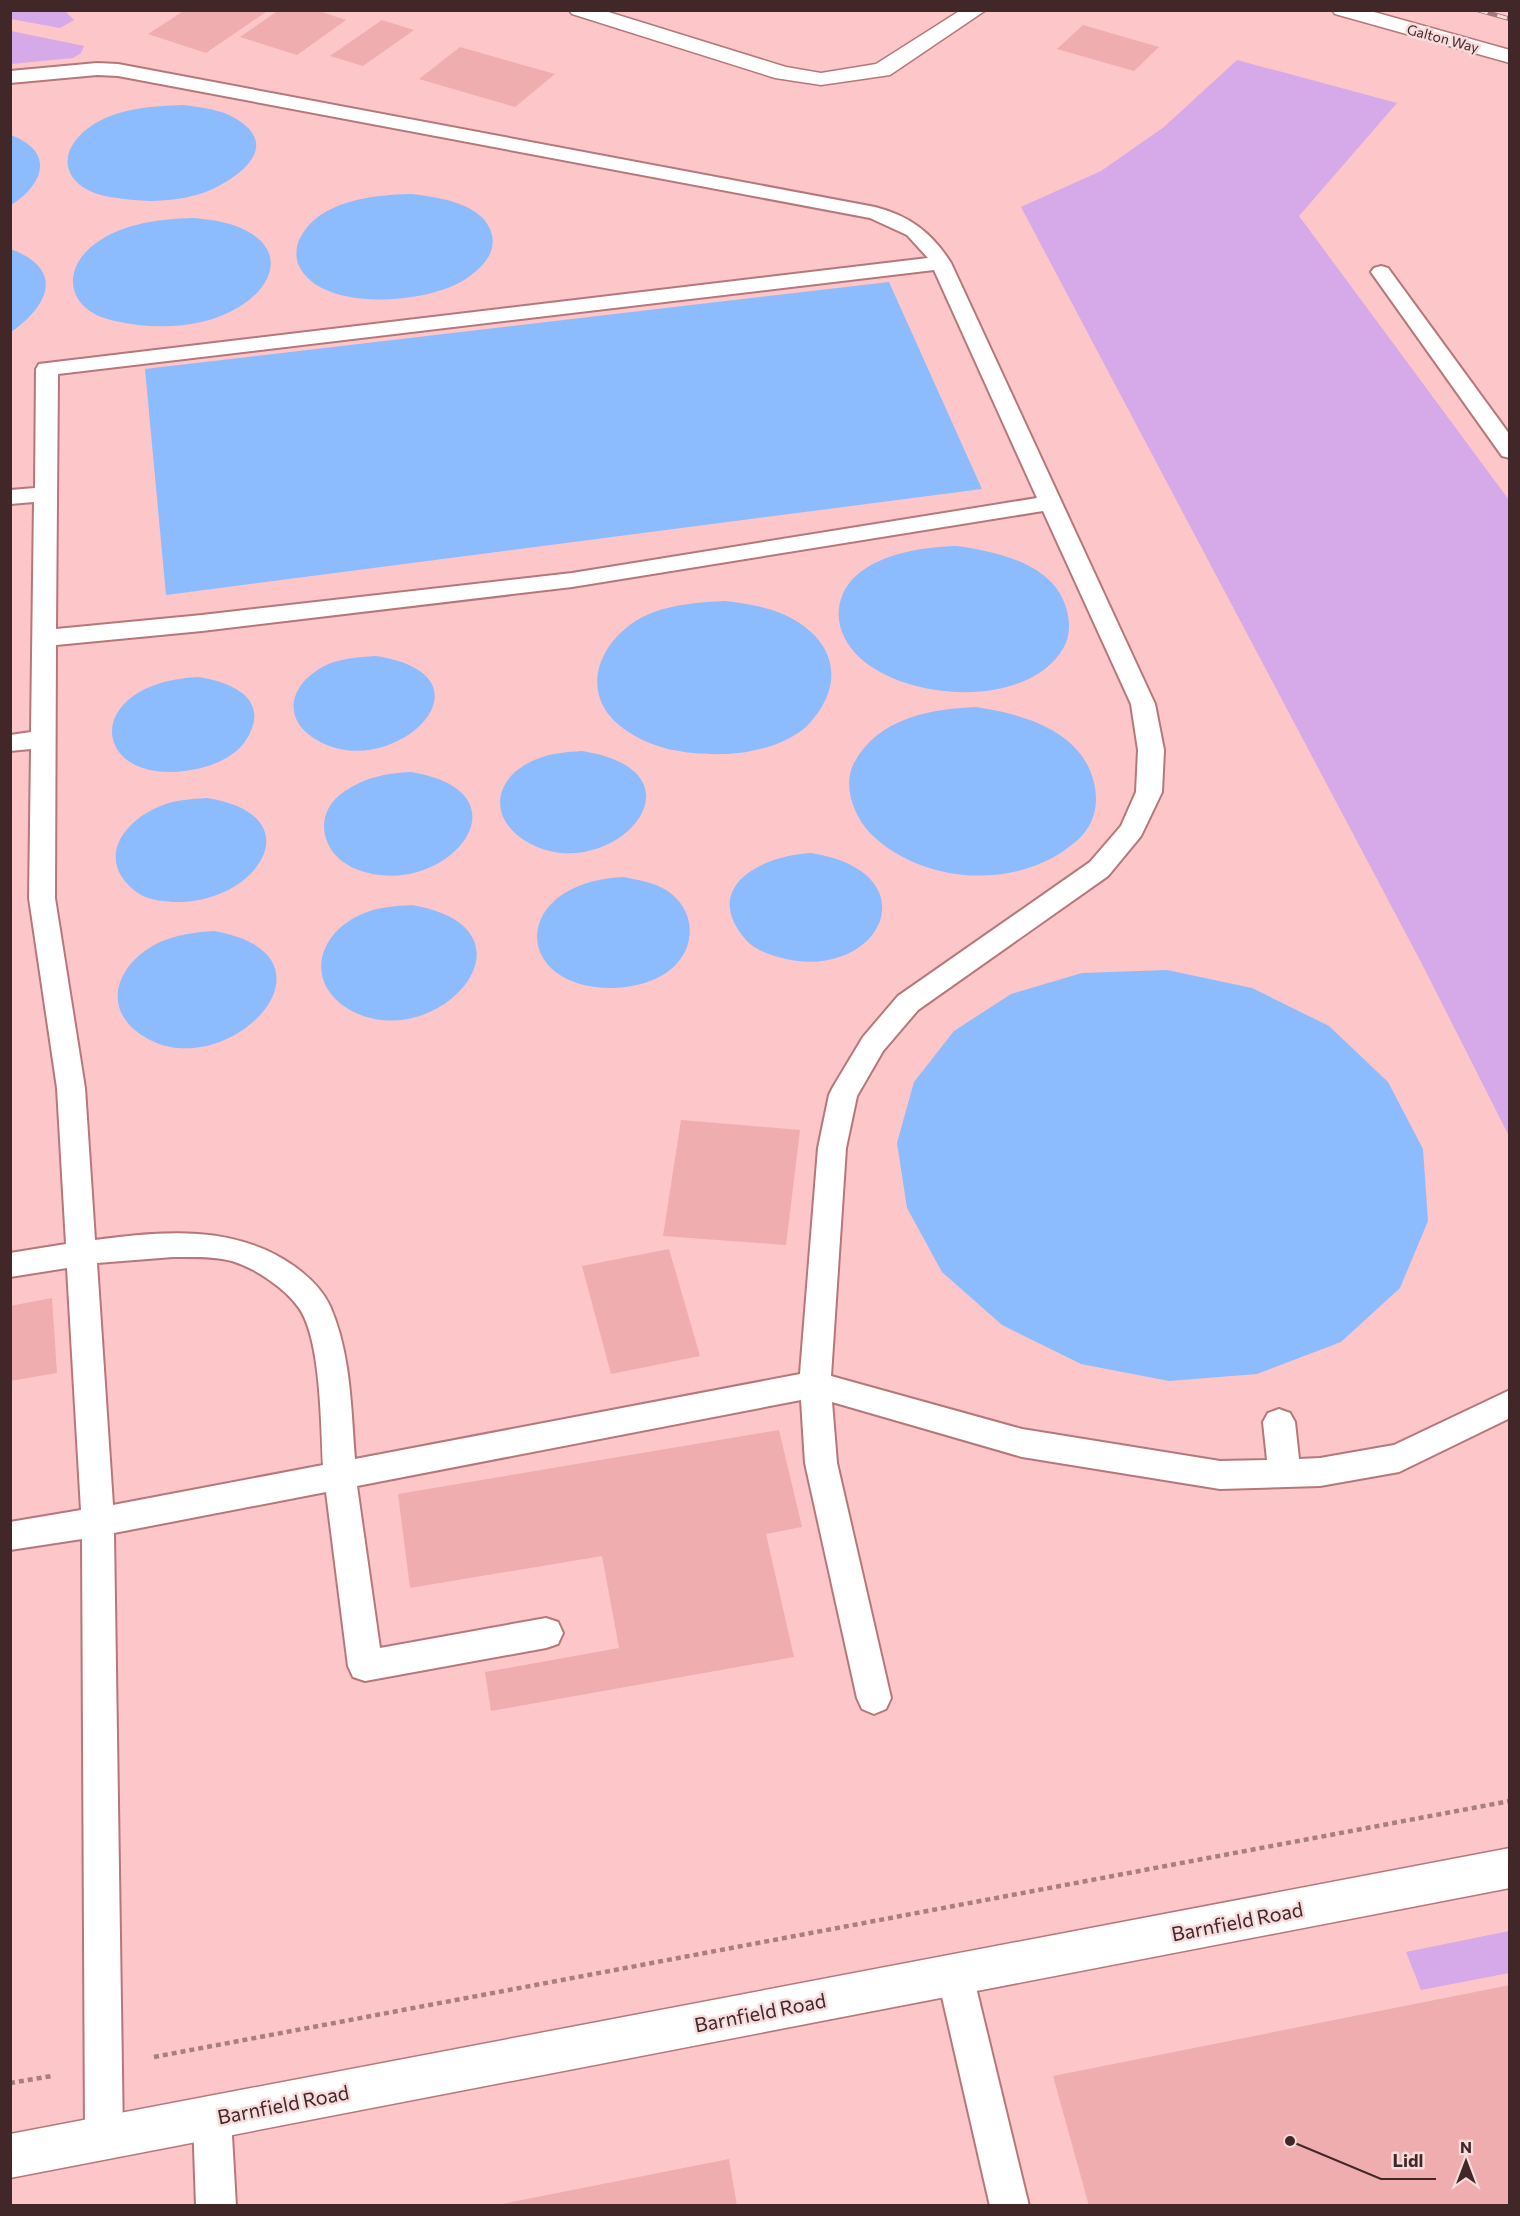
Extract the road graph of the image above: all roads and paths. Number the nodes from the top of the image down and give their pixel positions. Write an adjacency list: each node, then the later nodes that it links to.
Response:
1 (579, 10): 2 (street)
2 (976, 10)
3 (1342, 10): 4 (street, Galton Way)
4 (1509, 57)
5 (10, 77): 6 (lane)
6 (941, 263): 9 (lane); 11 (lane)
7 (1381, 272): 8 (lane)
8 (1509, 451)
9 (46, 494): 10 (lane); 12 (lane)
10 (10, 497)
11 (1051, 503): 12 (lane); 17 (lane)
12 (45, 638): 13 (lane)
13 (44, 739): 14 (lane); 15 (lane)
14 (10, 743)
15 (81, 1254): 16 (lane); 21 (lane); 22 (lane)
16 (10, 1265)
17 (815, 1384): 20 (lane); 21 (lane); 25 (lane)
18 (1509, 1403): 20 (lane)
19 (1279, 1422): 20 (lane)
20 (1285, 1474)
21 (340, 1476): 22 (lane); 24 (lane)
22 (98, 1522): 23 (lane); 29 (lane)
23 (10, 1536)
24 (546, 1633)
25 (874, 1698)
26 (1509, 1801): 29 (path)
27 (1509, 1868): 28 (street, Barnfield Road)
28 (955, 1975): 31 (street, Barnfield Road); 35 (lane)
29 (104, 2066): 30 (path); 32 (lane)
30 (10, 2084)
31 (212, 2118): 32 (street, Barnfield Road); 34 (lane)
32 (104, 2139): 33 (street, Barnfield Road)
33 (10, 2156)
34 (216, 2205)
35 (1010, 2205)

